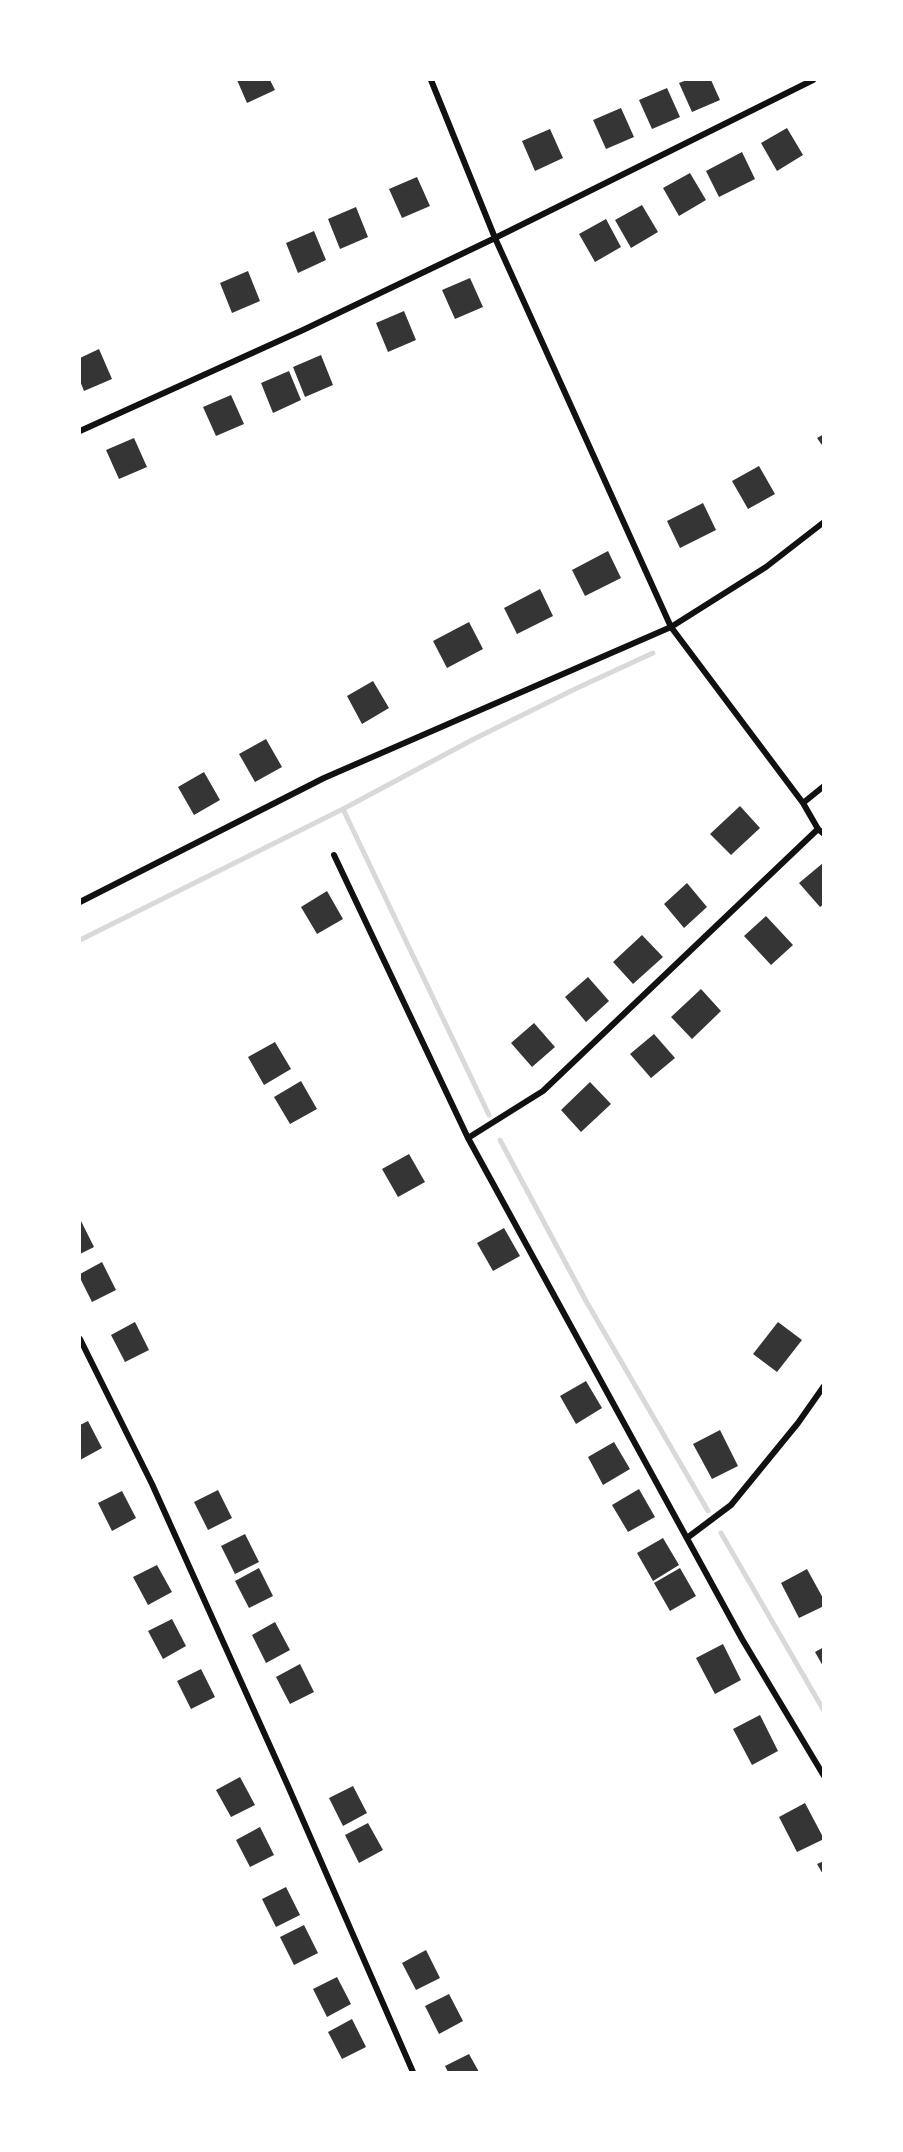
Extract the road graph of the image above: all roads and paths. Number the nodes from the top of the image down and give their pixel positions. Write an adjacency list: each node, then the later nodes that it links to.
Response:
1 (431, 80): 3 (street)
2 (813, 80): 3 (street)
3 (495, 238): 4 (street); 6 (street)
4 (80, 431)
5 (824, 522): 6 (street)
6 (671, 627): 8 (street); 11 (street)
7 (824, 786): 8 (street)
8 (803, 803): 9 (street)
9 (821, 832): 12 (street)
10 (334, 855): 12 (street)
11 (80, 902)
12 (468, 1138): 15 (street)
13 (80, 1339): 17 (street)
14 (824, 1386): 15 (street)
15 (687, 1538): 16 (street)
16 (824, 1776)
17 (413, 2073)

